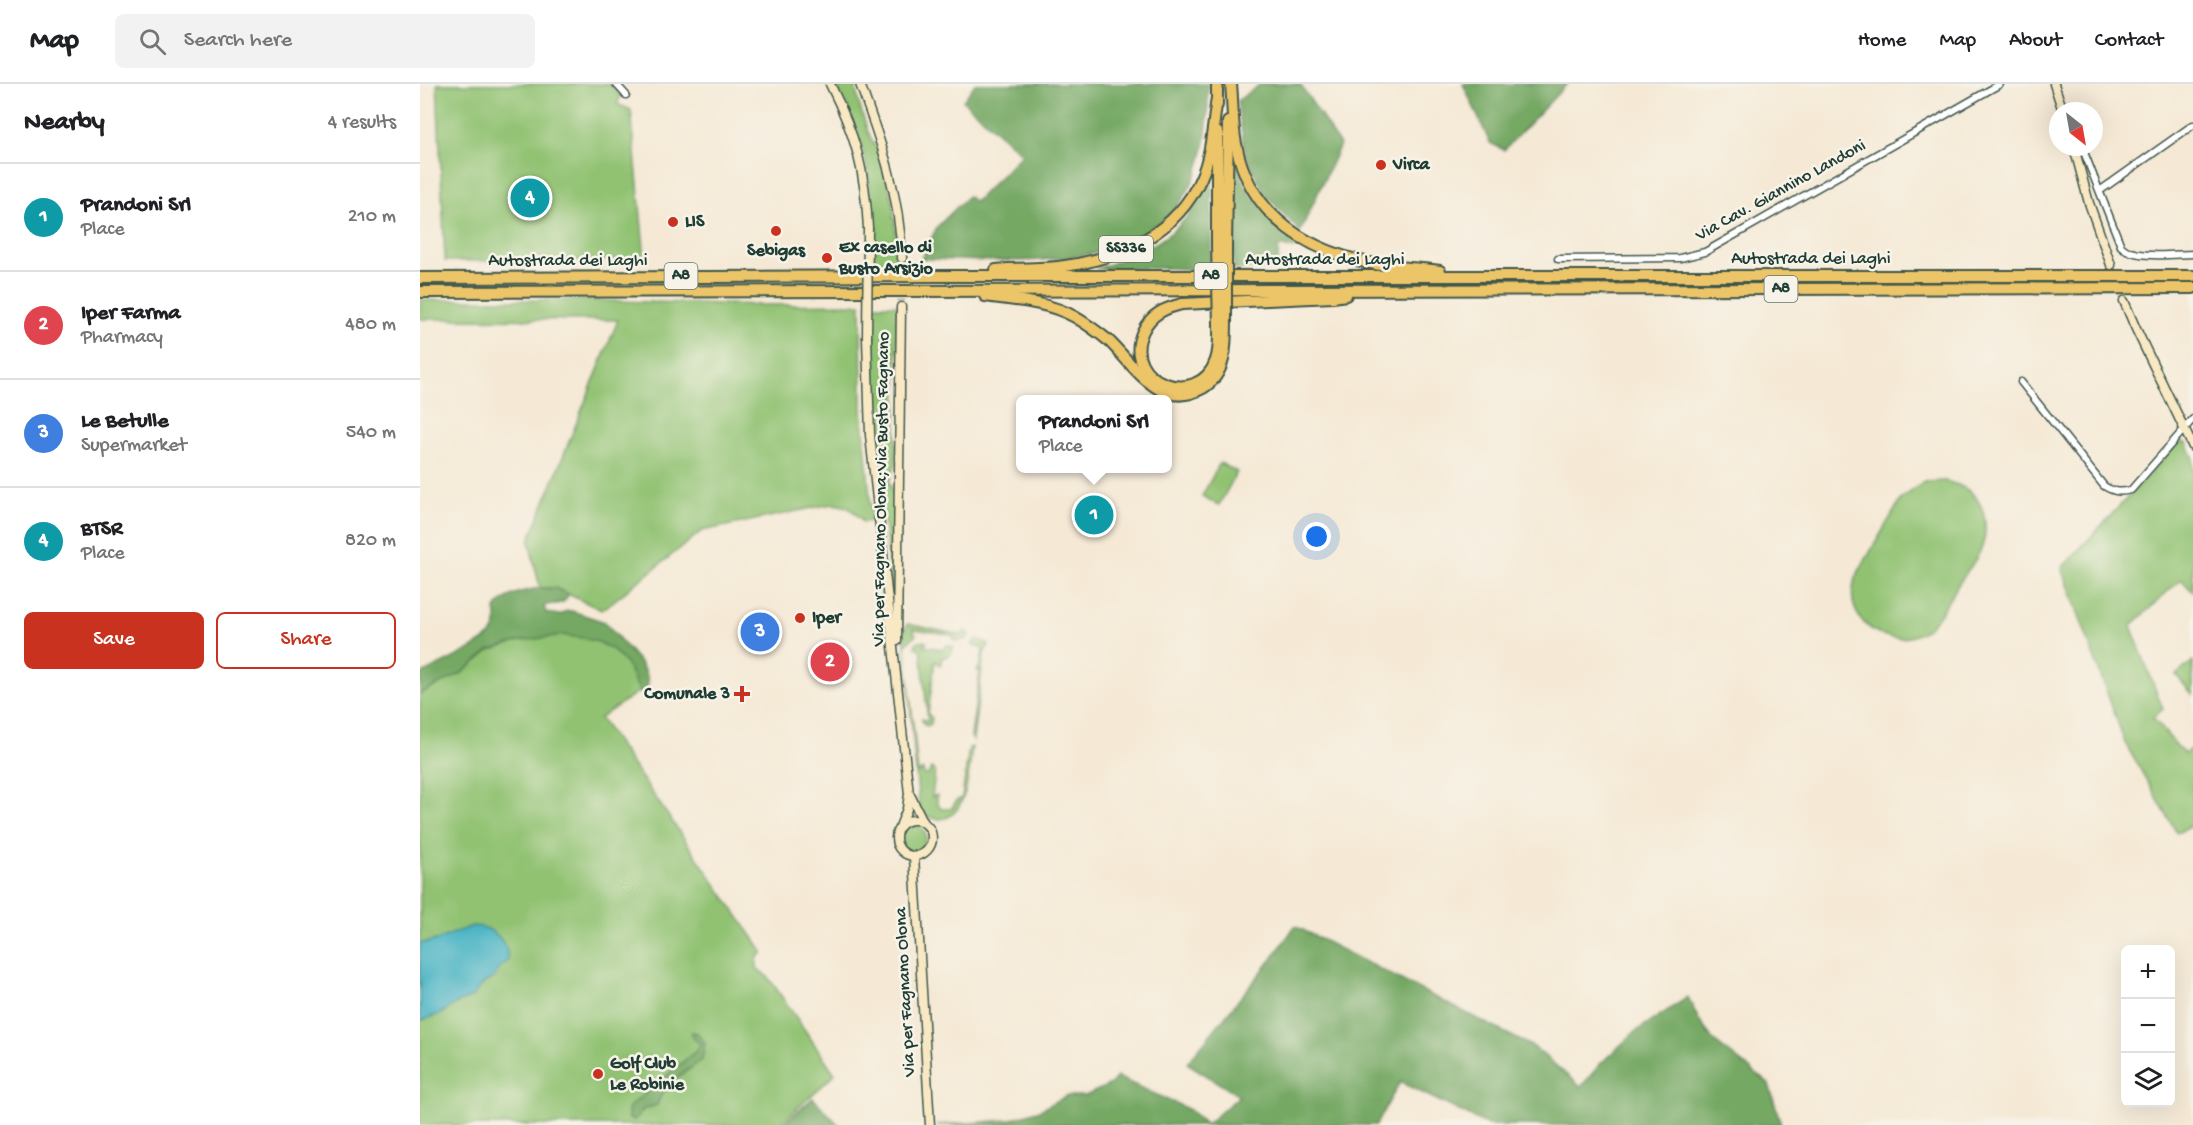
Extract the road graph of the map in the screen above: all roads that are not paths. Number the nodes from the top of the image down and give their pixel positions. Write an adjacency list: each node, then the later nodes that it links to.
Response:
1 (616, 84): 8 (street)
2 (830, 84): 35 (main road, Via per Fagnano Olona;Via Busto Fagnano, bridge)
3 (860, 84): 17 (main road)
4 (1217, 84): 9 (highway)
5 (1229, 84): 15 (highway); 21 (highway)
6 (2000, 84): 18 (street, Via Cav. Giannino Landoni)
7 (2054, 84): 10 (main road)
8 (626, 95)
9 (1217, 98): 15 (highway); 20 (highway, SS336)
10 (2060, 102)
11 (2193, 125): 14 (street)
12 (2076, 156): 19 (main road)
13 (2086, 156): 14 (street)
14 (2101, 190): 16 (street)
15 (1222, 247): 30 (highway, bridge)
16 (2193, 254)
17 (902, 258)
18 (1558, 259)
19 (2111, 265)
20 (941, 276): 21 (highway, Autostrada dei Laghi / A8); 23 (highway, Autostrada dei Laghi / A8)
21 (1482, 276): 22 (highway, Autostrada dei Laghi / A8)
22 (2193, 276)
23 (420, 278)
24 (2193, 288): 25 (highway, Autostrada dei Laghi / A8)
25 (1369, 290): 26 (highway, Autostrada dei Laghi / A8); 30 (highway)
26 (942, 291): 27 (highway, Autostrada dei Laghi / A8); 30 (highway)
27 (420, 292)
28 (2124, 301): 33 (main road)
29 (901, 307): 35 (main road, Via per Fagnano Olona;Via Busto Fagnano)
30 (1223, 323)
31 (2021, 382): 33 (street)
32 (2193, 419): 33 (street)
33 (2185, 430): 34 (main road)
34 (2193, 447)
35 (897, 666): 36 (main road)
36 (909, 794): 37 (main road); 38 (main road)
37 (922, 822): 38 (main road); 39 (main road)
38 (901, 824): 39 (main road)
39 (914, 856): 40 (main road, Via per Fagnano Olona)
40 (930, 1125)

